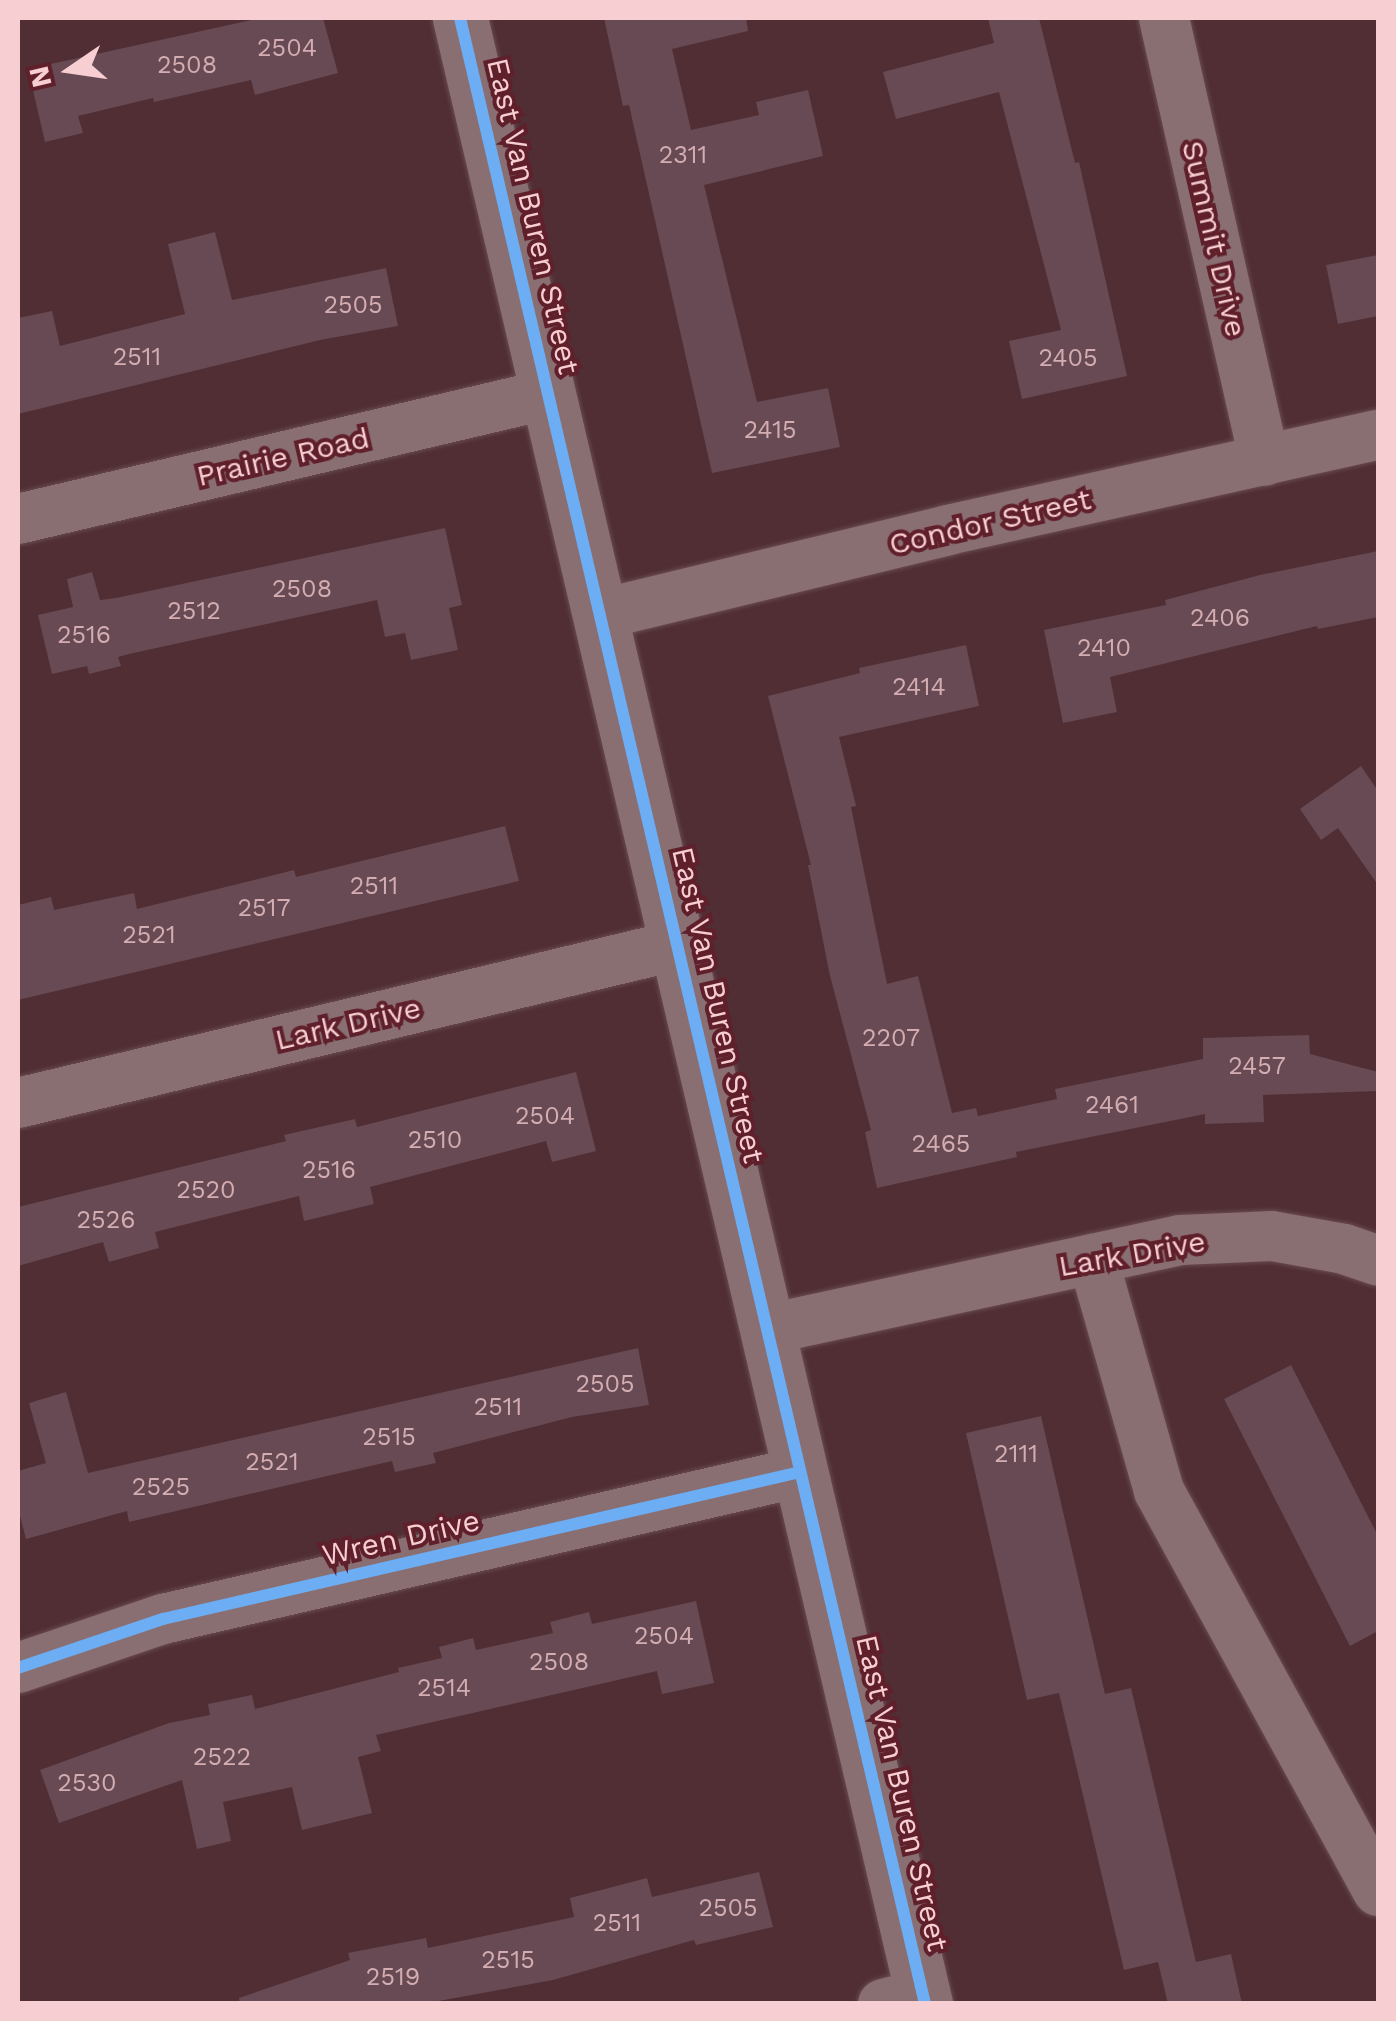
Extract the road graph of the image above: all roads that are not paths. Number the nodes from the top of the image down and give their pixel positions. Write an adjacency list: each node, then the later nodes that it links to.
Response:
1 (460, 18): 3 (street, East Van Buren Street)
2 (1164, 18): 5 (street, Summit Drive)
3 (549, 394): 6 (street, Prairie Road); 7 (street, East Van Buren Street)
4 (1378, 435): 5 (street, Condor Street)
5 (1264, 461): 7 (street, Condor Street)
6 (18, 519)
7 (602, 614): 8 (street, East Van Buren Street)
8 (678, 945): 9 (street, Lark Drive); 12 (street, East Van Buren Street)
9 (18, 1103)
10 (1093, 1259): 11 (street, Lark Drive); 12 (street, Lark Drive); 15 (street)
11 (1378, 1261)
12 (768, 1329): 13 (street, East Van Buren Street)
13 (800, 1472): 14 (street, Wren Drive); 16 (street, East Van Buren Street)
14 (18, 1668)
15 (1378, 1891)
16 (910, 2000)

